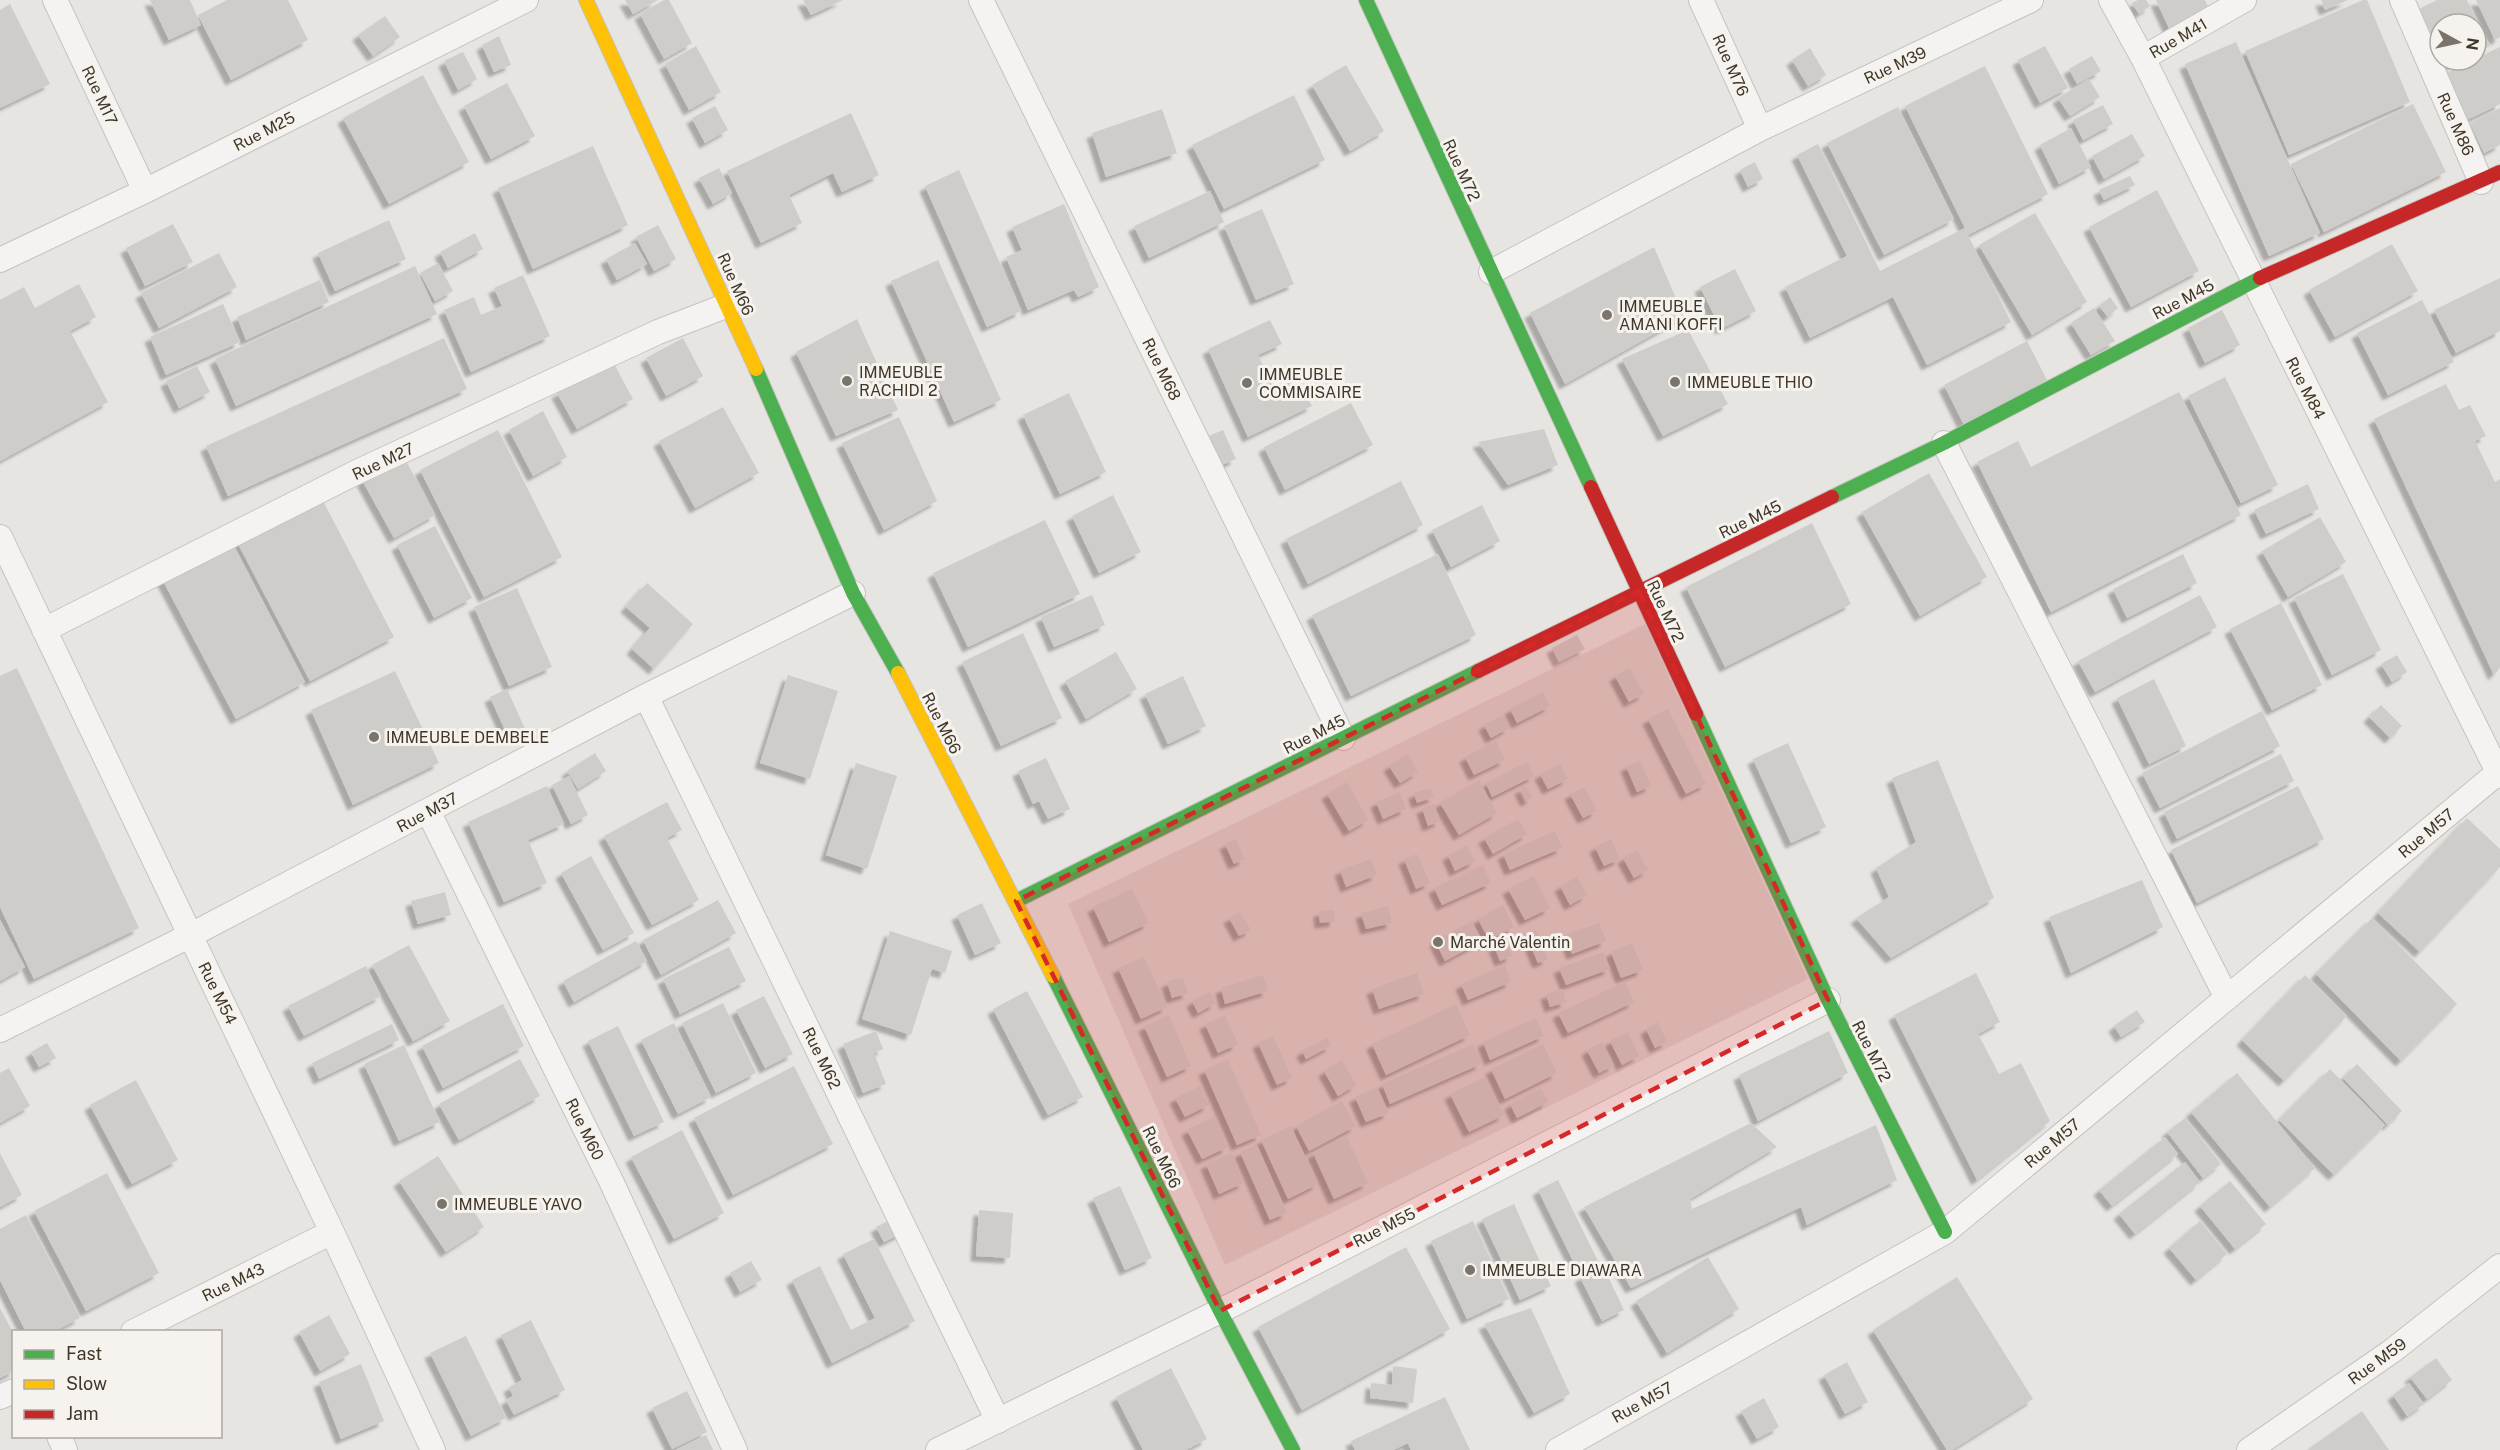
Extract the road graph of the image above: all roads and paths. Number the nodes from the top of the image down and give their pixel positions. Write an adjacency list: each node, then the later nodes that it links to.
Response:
1 (55, 0): 14 (street, Rue M17)
2 (526, 0): 14 (street, Rue M25)
3 (586, 0): 18 (street, Rue M66)
4 (981, 0): 25 (street, Rue M68)
5 (1366, 0): 16 (street, Rue M72)
6 (1701, 0): 12 (street, Rue M76)
7 (2031, 0): 12 (street, Rue M39)
8 (2111, 0): 11 (street, Rue M84)
9 (2244, 0): 11 (street, Rue M41)
10 (2402, 0): 13 (street, Rue M86)
11 (2143, 58): 17 (street, Rue M84)
12 (1760, 129): 16 (street, Rue M39)
13 (2491, 177): 17 (street, Rue M45)
14 (145, 191): 15 (street, Rue M25)
15 (0, 260)
16 (1491, 272): 21 (street, Rue M72)
17 (2253, 281): 19 (street, Rue M45); 26 (street, Rue M84)
18 (728, 305): 22 (street, Rue M66); 23 (street, Rue M27)
19 (1944, 443): 21 (street, Rue M45); 30 (street)
20 (0, 537): 23 (street, Rue M54)
21 (1639, 591): 25 (street, Rue M45); 31 (street, Rue M72)
22 (854, 593): 24 (street, Rue M37); 28 (street, Rue M66)
23 (44, 630): 29 (street, Rue M54)
24 (646, 696): 27 (street, Rue M37); 38 (street, Rue M62)
25 (1343, 738): 28 (street, Rue M45)
26 (2500, 773): 30 (street, Rue M57)
27 (428, 811): 29 (street, Rue M37); 40 (street, Rue M60)
28 (1016, 901): 36 (street, Rue M66)
29 (190, 935): 32 (street, Rue M37); 33 (street, Rue M54)
30 (2227, 998): 34 (street, Rue M57)
31 (1828, 1000): 34 (street, Rue M72); 36 (street, Rue M55)
32 (0, 1029)
33 (332, 1232): 37 (street, Rue M43); 39 (street, Rue M54)
34 (1945, 1232): 43 (street, Rue M57)
35 (2500, 1266): 44 (street, Rue M59)
36 (1220, 1311): 38 (street, Rue M55); 42 (street, Rue M66)
37 (137, 1330)
38 (998, 1421): 41 (street, Rue M55)
39 (433, 1450)
40 (735, 1450)
41 (938, 1450)
42 (1293, 1450)
43 (1558, 1450)
44 (2249, 1450)

